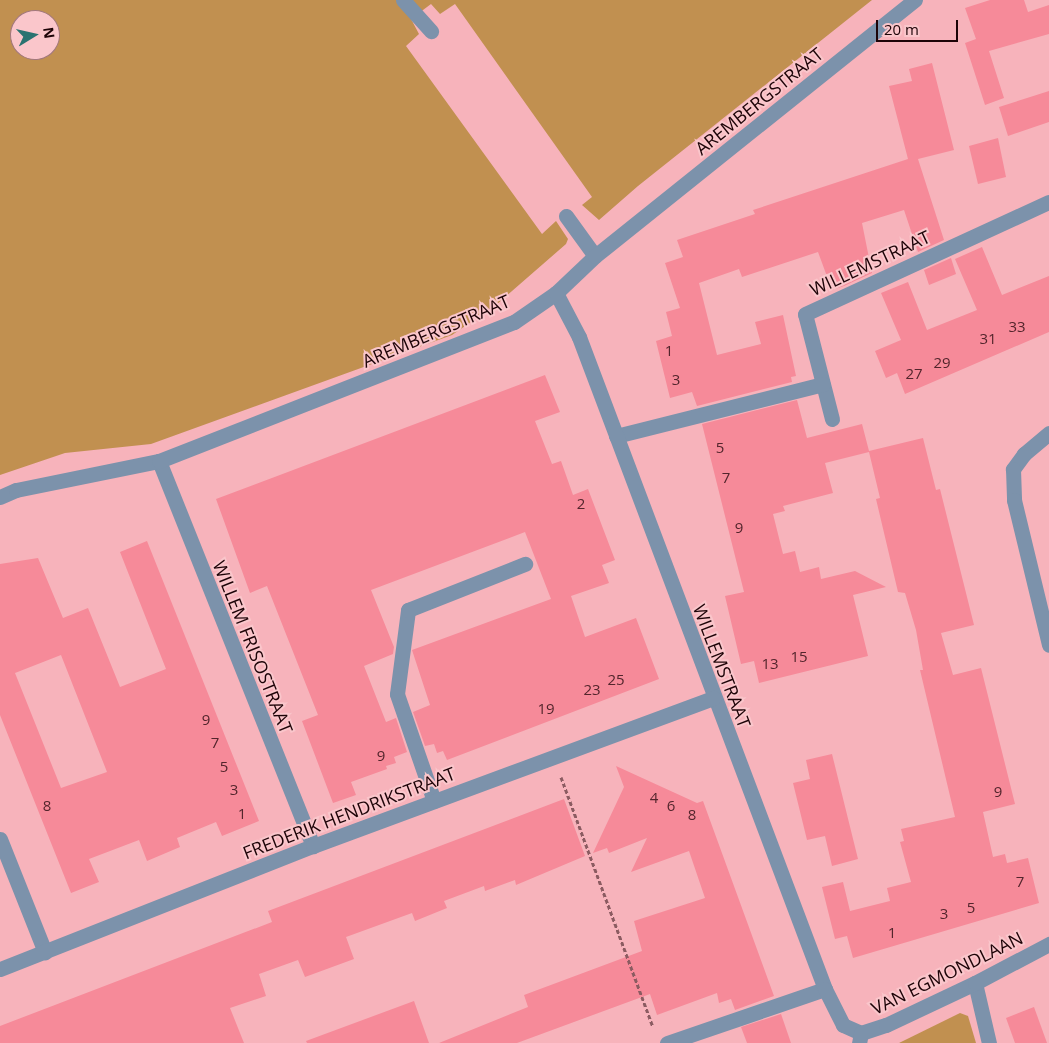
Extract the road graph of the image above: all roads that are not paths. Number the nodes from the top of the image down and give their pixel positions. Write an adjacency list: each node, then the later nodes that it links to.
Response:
1 (403, 0): 3 (street)
2 (915, 0): 6 (street, AREMBERGSTRAAT)
3 (431, 32)
4 (1049, 202): 8 (street, WILLEMSTRAAT)
5 (566, 216): 6 (street)
6 (595, 256): 7 (street, AREMBERGSTRAAT)
7 (556, 293): 11 (street, WILLEMSTRAAT); 12 (street, AREMBERGSTRAAT)
8 (823, 384): 9 (street, WILLEMSTRAAT); 11 (street)
9 (832, 419)
10 (1049, 432): 15 (street)
11 (616, 436): 16 (street, WILLEMSTRAAT)
12 (159, 461): 13 (street, AREMBERGSTRAAT); 19 (street, WILLEM FRISOSTRAAT)
13 (0, 497)
14 (524, 564): 17 (street)
15 (1049, 645)
16 (714, 698): 17 (street, FREDERIK HENDRIKSTRAAT); 24 (street, WILLEMSTRAAT)
17 (434, 801): 19 (street, FREDERIK HENDRIKSTRAAT)
18 (0, 839): 21 (street)
19 (313, 846): 21 (street, FREDERIK HENDRIKSTRAAT)
20 (1049, 944): 23 (street, VAN EGMONDLAAN)
21 (45, 952): 22 (street, FREDERIK HENDRIKSTRAAT)
22 (0, 969)
23 (975, 983): 26 (street, VAN EGMONDLAAN); 27 (street)
24 (825, 989): 25 (street); 26 (street, WILLEMSTRAAT)
25 (661, 1038)
26 (860, 1038)
27 (989, 1043)

